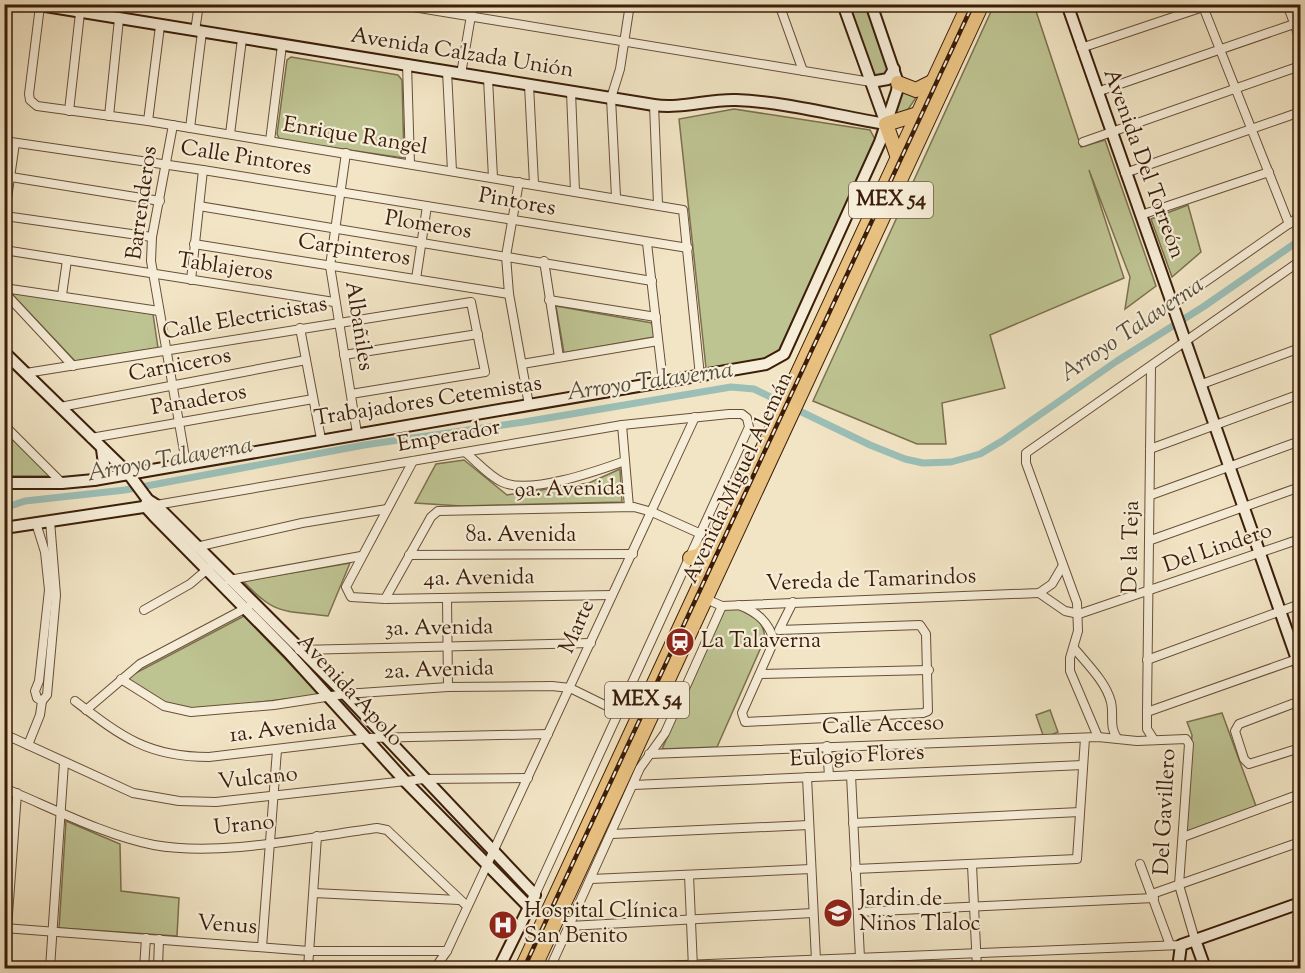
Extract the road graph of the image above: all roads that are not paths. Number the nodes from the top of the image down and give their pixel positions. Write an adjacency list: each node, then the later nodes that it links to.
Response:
1 (199, 4): 23 (street)
2 (395, 4): 14 (street)
3 (473, 4): 19 (street)
4 (630, 4): 26 (street)
5 (762, 4): 15 (street)
6 (843, 4): 38 (street)
7 (871, 4): 32 (street)
8 (969, 4): 37 (highway, Avenida Miguel Alemán / MEX 54)
9 (982, 4): 128 (highway, Avenida Miguel Alemán / MEX 54)
10 (1081, 4): 17 (street)
11 (1212, 4): 16 (street)
12 (1287, 4): 21 (street)
13 (36, 5): 18 (street, Avenida Calzada Unión); 46 (street, Enrique Rangel)
14 (412, 6): 19 (street)
15 (780, 6): 34 (street)
16 (1202, 6): 28 (street); 29 (street)
17 (1068, 7): 28 (street, Avenida Del Torreón)
18 (80, 12): 20 (street, Avenida Calzada Unión); 46 (street)
19 (471, 17): 26 (street); 35 (street)
20 (119, 19): 22 (street, Avenida Calzada Unión); 49 (street)
21 (1294, 24): 25 (street); 29 (street)
22 (160, 26): 23 (street, Avenida Calzada Unión); 50 (street)
23 (199, 32): 24 (street, Avenida Calzada Unión); 53 (street)
24 (242, 39): 27 (street, Avenida Calzada Unión); 56 (street)
25 (1300, 39)
26 (625, 42): 34 (street); 44 (street)
27 (282, 45): 30 (street, Avenida Calzada Unión); 58 (street)
28 (1081, 48): 43 (street, Avenida Del Torreón)
29 (1219, 50): 41 (street); 43 (street)
30 (407, 64): 33 (street, Avenida Calzada Unión); 64 (street)
31 (1300, 66): 41 (street)
32 (894, 69): 38 (street); 39 (street)
33 (447, 71): 35 (street, Avenida Calzada Unión); 66 (street)
34 (803, 71): 38 (street)
35 (461, 74): 36 (street, Avenida Calzada Unión)
36 (488, 78): 40 (street, Avenida Calzada Unión); 70 (street)
37 (934, 81): 39 (highway); 48 (highway, Avenida Miguel Alemán / MEX 54)
38 (871, 82): 51 (street)
39 (898, 83): 51 (street, Trabajadores Cetemistas)
40 (529, 85): 42 (street, Avenida Calzada Unión); 72 (street)
41 (1234, 88): 54 (street); 55 (street)
42 (571, 92): 44 (street, Avenida Calzada Unión); 73 (street)
43 (1097, 92): 55 (street, Avenida Del Torreón)
44 (611, 98): 45 (street, Avenida Calzada Unión); 75 (street)
45 (654, 105): 51 (street, Avenida Calzada Unión); 77 (street)
46 (69, 111): 49 (street, Enrique Rangel)
47 (1300, 112): 54 (street)
48 (918, 114): 51 (highway); 62 (highway, Avenida Miguel Alemán / MEX 54)
49 (109, 116): 50 (street, Enrique Rangel)
50 (148, 121): 52 (street, Enrique Rangel)
51 (886, 124): 62 (highway); 124 (street, Trabajadores Cetemistas)
52 (173, 125): 53 (street, Enrique Rangel); 63 (street, Barrenderos)
53 (190, 128): 56 (street, Enrique Rangel)
54 (1252, 129): 67 (street); 68 (street)
55 (1111, 133): 59 (street); 68 (street, Avenida Del Torreón)
56 (230, 134): 58 (street, Enrique Rangel)
57 (4, 141): 60 (street, Calle Pintores)
58 (270, 141): 61 (street, Enrique Rangel)
59 (1083, 142)
60 (15, 143): 63 (street, Calle Pintores); 69 (street)
61 (346, 153): 64 (street, Enrique Rangel); 74 (street, Albañiles)
62 (897, 155): 128 (highway, Avenida Miguel Alemán / MEX 54)
63 (166, 164): 65 (street, Calle Pintores); 76 (street, Barrenderos)
64 (410, 164): 66 (street, Enrique Rangel)
65 (203, 170): 74 (street, Calle Pintores); 78 (street)
66 (452, 171): 70 (street, Enrique Rangel)
67 (1269, 171): 80 (street); 84 (street)
68 (1125, 173): 80 (street, Avenida Del Torreón)
69 (10, 177): 76 (street); 82 (street)
70 (493, 177): 71 (street, Enrique Rangel)
71 (519, 182): 72 (street, Enrique Rangel); 83 (street)
72 (534, 184): 73 (street, Enrique Rangel)
73 (575, 191): 75 (street, Enrique Rangel)
74 (340, 192): 79 (street, Pintores); 85 (street, Albañiles)
75 (616, 197): 77 (street, Enrique Rangel)
76 (160, 201): 86 (street, Barrenderos)
77 (658, 204): 90 (street, Enrique Rangel)
78 (199, 206): 85 (street, Plomeros); 88 (street)
79 (427, 206): 83 (street, Pintores); 89 (street)
80 (1141, 215): 106 (street, Avenida Del Torreón)
81 (1300, 216): 84 (street)
82 (5, 217): 86 (street)
83 (512, 221): 87 (street, Pintores); 92 (street)
84 (1289, 224): 106 (street)
85 (333, 230): 89 (street, Plomeros); 96 (street, Albañiles)
86 (152, 237): 97 (street, Barrenderos)
87 (647, 243): 90 (street, Pintores); 100 (street)
88 (194, 244): 96 (street, Carpinteros); 99 (street)
89 (421, 244): 92 (street, Plomeros); 98 (street)
90 (688, 248): 124 (street)
91 (4, 250): 93 (street, Tablajeros)
92 (506, 256): 94 (street, Plomeros); 102 (street)
93 (68, 260): 97 (street, Tablajeros); 103 (street)
94 (544, 261): 100 (street, Plomeros); 104 (street)
95 (1300, 261): 112 (street)
96 (330, 266): 98 (street, Carpinteros); 105 (street, Albañiles)
97 (152, 275): 99 (street, Tablajeros); 107 (street, Barrenderos)
98 (416, 279): 102 (street, Carpinteros)
99 (191, 280): 105 (street, Tablajeros)
100 (652, 281): 108 (street)
101 (4, 290): 103 (street); 121 (street)
102 (509, 294): 120 (street)
103 (62, 295): 107 (street)
104 (549, 300): 108 (street); 118 (street)
105 (334, 302): 109 (street, Albañiles)
106 (1174, 309): 112 (street, Avenida Del Torreón)
107 (159, 311): 115 (street, Barrenderos)
108 (656, 317): 113 (street)
109 (338, 322): 110 (street, Calle Electricistas); 111 (street, Calle Electricistas); 117 (street, Albañiles)
110 (300, 328): 115 (street, Calle Electricistas); 119 (street)
111 (478, 334): 117 (street); 129 (street)
112 (1185, 339): 122 (street); 126 (street)
113 (658, 341): 118 (street); 125 (street)
114 (1300, 348): 126 (street)
115 (166, 351): 121 (street, Calle Electricistas); 127 (street, Barrenderos)
116 (4, 352): 123 (street, Avenida Apolo)
117 (344, 355): 129 (street, Albañiles)
118 (559, 357): 120 (street)
119 (306, 360): 127 (street, Carniceros); 131 (street)
120 (522, 364): 132 (street)
121 (73, 366): 123 (street, Calle Electricistas)
122 (1151, 367): 146 (street, De la Teja); 177 (street)
123 (26, 373): 133 (street, Avenida Apolo)
124 (700, 376): 125 (street, Trabajadores Cetemistas)
125 (663, 382): 132 (street, Trabajadores Cetemistas)
126 (1202, 384): 139 (street)
127 (172, 386): 133 (street, Carniceros); 136 (street, Barrenderos)
128 (795, 393): 141 (highway, Avenida Miguel Alemán / MEX 54)
129 (351, 394): 140 (street, Albañiles)
130 (1300, 394): 139 (street)
131 (313, 399): 136 (street, Panaderos); 143 (street)
132 (529, 405): 140 (street, Trabajadores Cetemistas)
133 (60, 407): 142 (street, Avenida Apolo)
134 (695, 417): 135 (street, Emperador); 138 (street, Emperador); 162 (street, Marte)
135 (747, 418): 167 (street, Avenida Miguel Alemán)
136 (179, 423): 142 (street, Panaderos); 150 (street, Barrenderos)
137 (4, 425): 155 (street)
138 (622, 425): 147 (street, Emperador); 149 (street)
139 (1216, 425): 146 (street); 151 (street)
140 (357, 433): 143 (street, Trabajadores Cetemistas)
141 (777, 433): 164 (highway, Avenida Miguel Alemán / MEX 54); 184 (highway, Avenida Miguel Alemán / MEX 54)
142 (91, 438): 145 (street, Avenida Apolo)
143 (321, 439): 150 (street, Trabajadores Cetemistas)
144 (1300, 441): 151 (street)
145 (102, 449): 152 (street, Avenida Apolo); 153 (street)
146 (1150, 449): 157 (street, De la Teja)
147 (466, 453): 148 (street, Emperador); 149 (street)
148 (413, 461): 158 (street, Emperador); 161 (street)
149 (626, 461): 160 (street)
150 (186, 463): 152 (street, Trabajadores Cetemistas)
151 (1231, 466): 157 (street); 159 (street)
152 (131, 477): 153 (street, Trabajadores Cetemistas); 158 (street, Avenida Apolo)
153 (94, 480): 155 (street, Trabajadores Cetemistas)
154 (4, 483): 155 (street, Trabajadores Cetemistas)
155 (62, 483)
156 (1300, 487): 159 (street)
157 (1151, 495): 169 (street, De la Teja)
158 (149, 502): 163 (street); 170 (street, Avenida Apolo)
159 (1245, 506): 169 (street); 171 (street)
160 (629, 507): 162 (street, 9a. Avenida); 173 (street, 9a. Avenida)
161 (387, 509): 170 (street); 174 (street)
162 (652, 512): 167 (street, 9a. Avenida); 172 (street, Marte)
163 (50, 521): 165 (street); 207 (street)
164 (730, 521): 175 (highway); 293 (highway, Avenida Miguel Alemán / MEX 54)
165 (36, 523): 166 (street); 207 (street)
166 (4, 528)
167 (701, 534): 175 (street, Avenida Miguel Alemán)
168 (1300, 539): 171 (street, Del Lindero)
169 (1150, 540): 179 (street, De la Teja)
170 (191, 548): 176 (street, Avenida Apolo)
171 (1262, 553): 179 (street, Del Lindero); 191 (street)
172 (633, 554): 173 (street, 8a. Avenida); 181 (street, Marte)
173 (409, 555): 183 (street)
174 (361, 556): 178 (street); 183 (street, 4a. Avenida)
175 (690, 558): 211 (street, Avenida Miguel Alemán)
176 (210, 567): 178 (street, Avenida Apolo); 188 (street, Avenida Apolo); 190 (street)
177 (1062, 567): 180 (street); 192 (street)
178 (229, 580): 188 (street, Avenida Apolo)
179 (1149, 592): 192 (street, Del Lindero); 198 (street, De la Teja)
180 (1039, 593): 185 (street, Vereda de Tamarindos); 192 (street)
181 (612, 595): 182 (street, 4a. Avenida); 193 (street, Marte)
182 (447, 598): 183 (street, 4a. Avenida); 194 (street)
183 (385, 599)
184 (706, 599): 189 (street, Vereda de Tamarindos); 294 (highway, Avenida Miguel Alemán / MEX 54)
185 (793, 603): 187 (street, Vereda de Tamarindos); 200 (street)
186 (1300, 604): 191 (street)
187 (739, 605): 189 (street, Vereda de Tamarindos); 201 (street)
188 (249, 606): 196 (street, Avenida Apolo); 197 (street, Avenida Apolo); 202 (street)
189 (722, 606): 227 (street)
190 (144, 610)
191 (1282, 611): 198 (street); 199 (street)
192 (1079, 614): 195 (street)
193 (591, 643): 194 (street, 3a. Avenida); 204 (street, Marte)
194 (447, 647): 196 (street, 3a. Avenida); 203 (street)
195 (1074, 648): 217 (street); 220 (street)
196 (301, 649): 197 (street, 3a. Avenida); 205 (street, Avenida Apolo)
197 (288, 652): 206 (street, Avenida Apolo)
198 (1147, 660): 212 (street, De la Teja)
199 (1299, 662): 212 (street)
200 (929, 670): 201 (street); 201 (street)
201 (760, 674)
202 (121, 679): 206 (street, 2a. Avenida); 210 (street)
203 (448, 687): 204 (street, 2a. Avenida); 205 (street, 2a. Avenida)
204 (570, 688): 211 (street, 2a. Avenida); 215 (street, Marte)
205 (345, 694): 206 (street, 2a. Avenida); 216 (street, Avenida Apolo)
206 (327, 696): 218 (street, Avenida Apolo)
207 (42, 701): 223 (street)
208 (75, 701): 210 (street, 1a. Avenida)
209 (1300, 701): 225 (street)
210 (86, 710): 226 (street, 1a. Avenida)
211 (620, 711): 262 (street, Avenida Miguel Alemán)
212 (1147, 712): 213 (street, De la Teja)
213 (1147, 729): 221 (street); 222 (street)
214 (4, 734): 223 (street, Vulcano)
215 (548, 734): 216 (street, 1a. Avenida); 233 (street, Marte)
216 (384, 737): 218 (street, 1a. Avenida); 234 (street, Avenida Apolo)
217 (1098, 737): 219 (street, Calle Acceso); 220 (street, Calle Acceso)
218 (368, 738): 226 (street, 1a. Avenida); 235 (street, Avenida Apolo)
219 (1084, 738): 224 (street, Calle Acceso); 229 (street)
220 (1117, 738): 222 (street, Del Gavillero)
221 (1154, 740): 222 (street, Del Gavillero); 247 (street, Del Gavillero)
222 (1137, 741)
223 (28, 745): 228 (street, Vulcano)
224 (827, 746): 227 (street, Calle Acceso); 231 (street)
225 (1300, 748)
226 (277, 750): 240 (street)
227 (649, 754): 236 (street)
228 (64, 763): 240 (street, Vulcano); 241 (street)
229 (1083, 765): 230 (street, Eulogio Flores); 242 (street)
230 (851, 775): 231 (street, Eulogio Flores); 243 (street)
231 (829, 776): 232 (street, Eulogio Flores)
232 (807, 777): 236 (street, Eulogio Flores); 244 (street)
233 (528, 778): 234 (street, Vulcano); 251 (street, Marte)
234 (424, 779): 235 (street, Vulcano); 251 (street, Avenida Apolo)
235 (405, 781): 240 (street, Vulcano); 252 (street, Avenida Apolo)
236 (633, 785): 245 (street)
237 (4, 788): 238 (street, Urano)
238 (17, 793): 241 (street, Urano); 248 (street)
239 (1300, 794): 247 (street)
240 (274, 796): 249 (street)
241 (61, 810): 249 (street, Urano); 274 (street)
242 (1080, 812): 243 (street); 254 (street)
243 (853, 823): 256 (street)
244 (809, 825): 245 (street); 255 (street)
245 (612, 834): 258 (street)
246 (317, 836): 249 (street, Urano); 261 (street); 264 (street, Urano)
247 (1183, 837): 260 (street, Del Gavillero)
248 (8, 838): 259 (street)
249 (270, 842): 279 (street)
250 (1300, 842): 260 (street)
251 (493, 851): 252 (street, Marte); 262 (street, Avenida Apolo)
252 (488, 864): 266 (street, Marte); 268 (street, Avenida Apolo)
253 (1140, 864): 263 (street)
254 (972, 865): 256 (street); 267 (street)
255 (811, 869): 257 (street); 270 (street)
256 (855, 869): 269 (street)
257 (689, 875): 258 (street); 271 (street)
258 (591, 879): 272 (street)
259 (7, 880): 273 (street)
260 (1179, 885): 263 (street); 277 (street, Del Gavillero)
261 (314, 893): 264 (street); 280 (street)
262 (535, 895): 268 (street, Avenida Miguel Alemán)
263 (1153, 896): 267 (street); 278 (street)
264 (459, 900): 266 (street, Urano)
265 (1300, 903): 277 (street)
266 (467, 906): 281 (street, Marte)
267 (974, 906): 269 (street); 282 (street)
268 (529, 907): 292 (street, Avenida Miguel Alemán)
269 (858, 912): 283 (street)
270 (813, 913): 271 (street); 284 (street)
271 (691, 919): 272 (street); 286 (street)
272 (569, 926): 295 (street)
273 (6, 928): 274 (street, Venus)
274 (54, 932): 275 (street, Venus); 287 (street)
275 (146, 938): 276 (street, Venus); 288 (street)
276 (159, 939): 279 (street, Venus); 289 (street)
277 (1195, 940): 278 (street); 299 (street)
278 (1175, 945): 282 (street); 298 (street)
279 (262, 947): 280 (street, Venus)
280 (309, 951): 281 (street, Venus); 290 (street)
281 (447, 951): 291 (street, Marte)
282 (976, 952): 283 (street); 297 (street)
283 (860, 958): 284 (street)
284 (816, 960): 286 (street)
285 (1300, 965): 300 (street)
286 (693, 967): 296 (street)
287 (50, 969)
288 (144, 969)
289 (158, 969)
290 (308, 969)
291 (435, 969)
292 (499, 969)
293 (522, 969)
294 (534, 969)
295 (550, 969)
296 (610, 969)
297 (977, 969)
298 (1178, 969)
299 (1205, 969)
300 (1290, 969)

